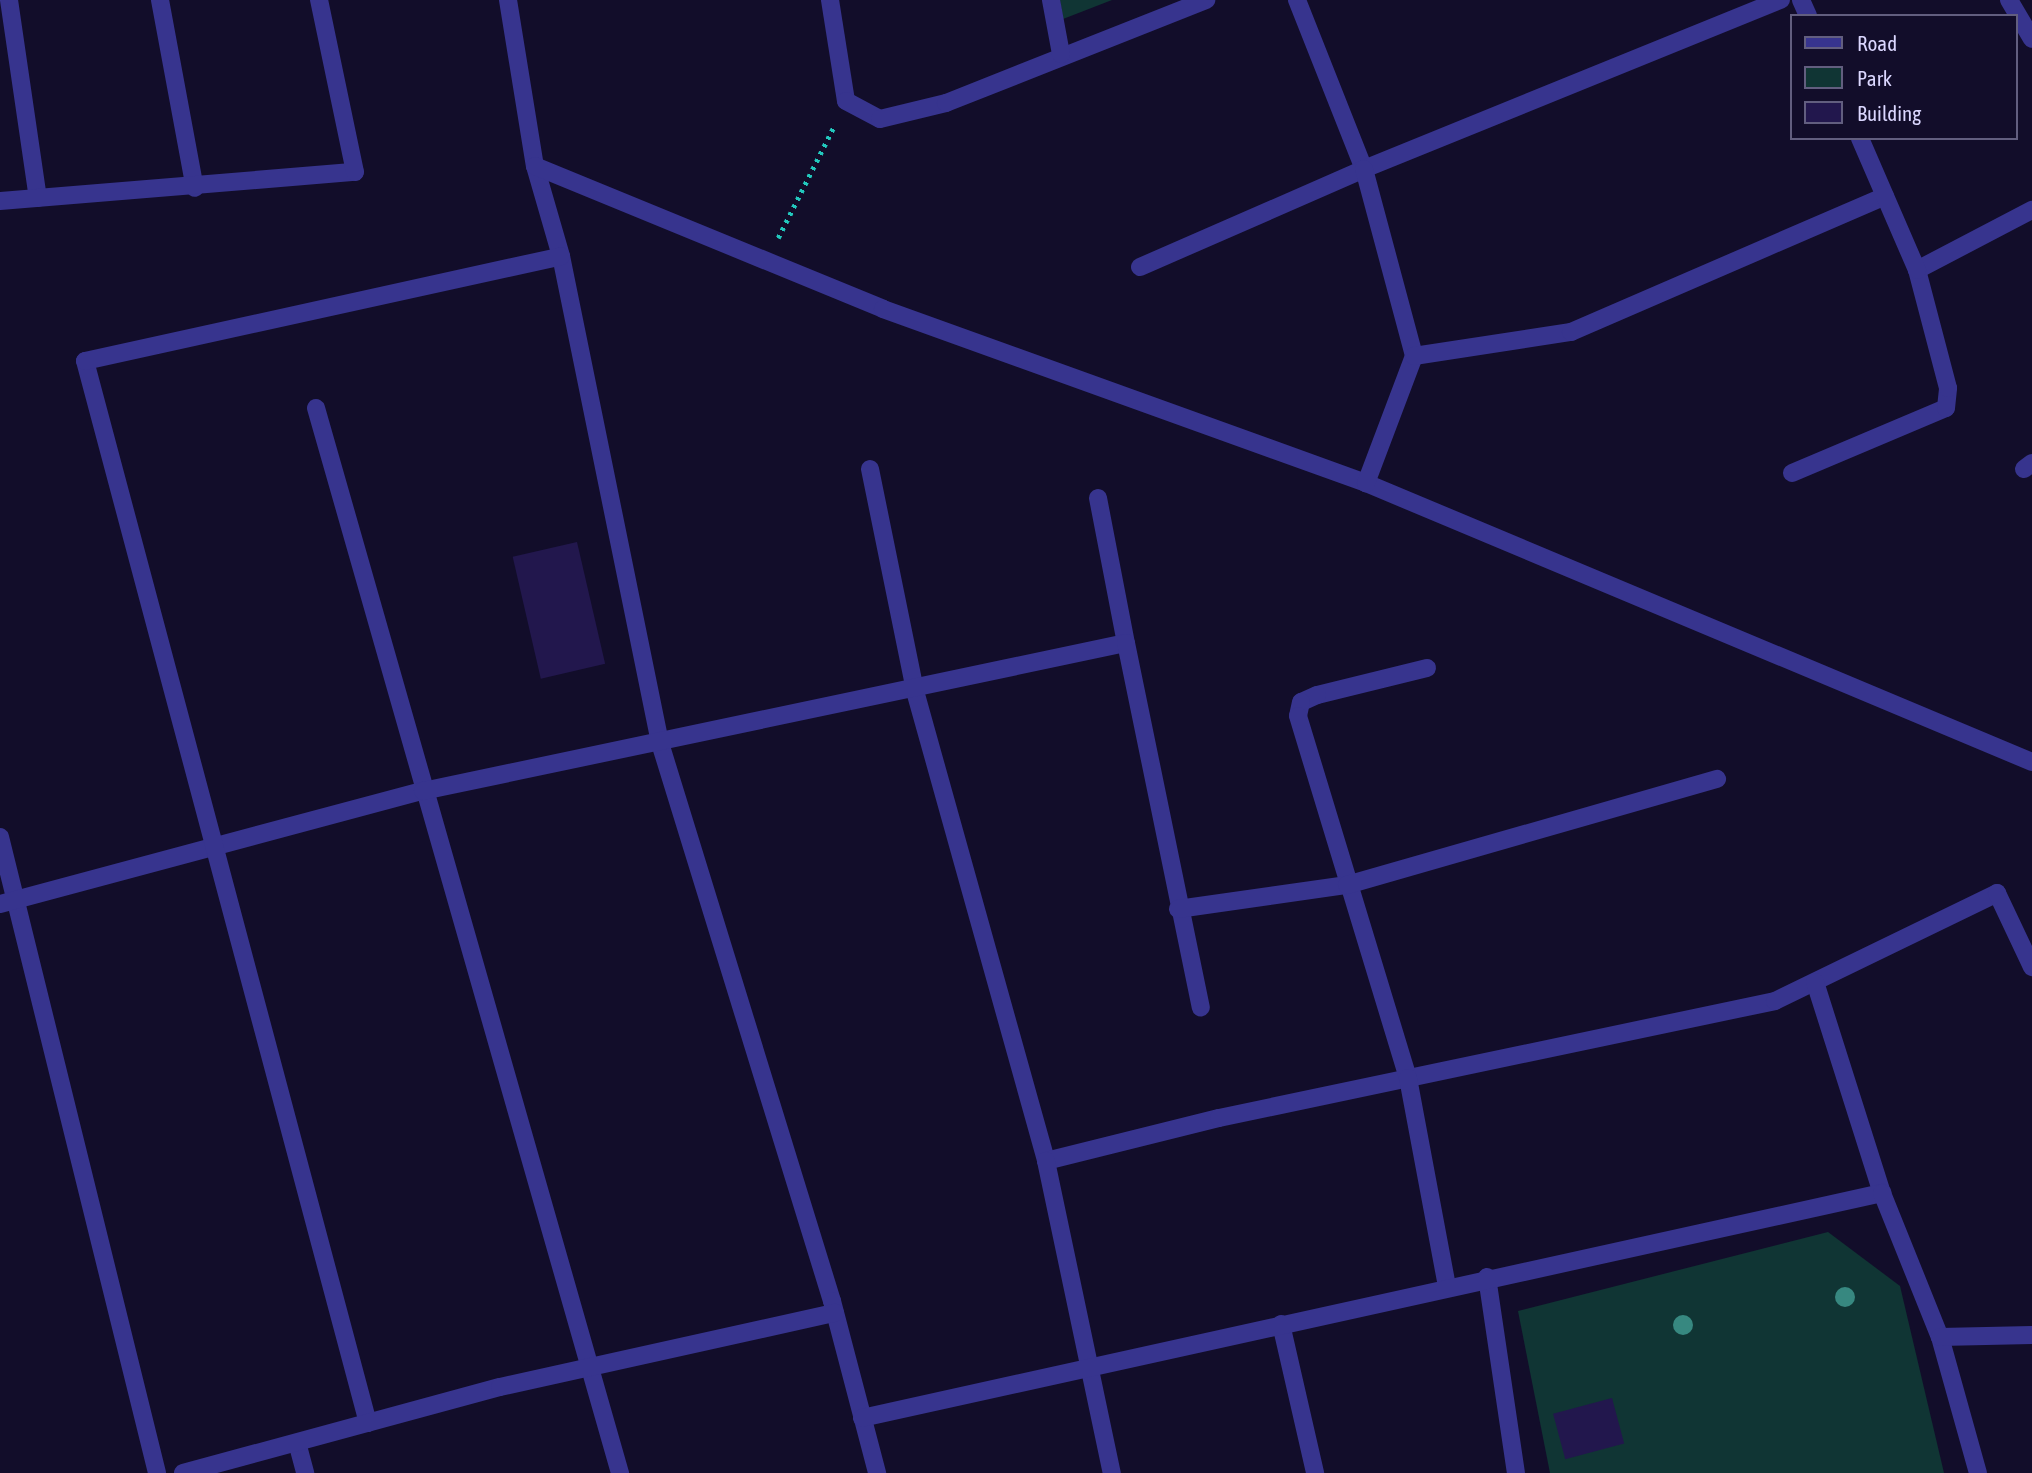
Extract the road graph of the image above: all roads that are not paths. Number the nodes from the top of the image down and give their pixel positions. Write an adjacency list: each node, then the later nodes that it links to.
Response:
1 (9, 0): 18 (street)
2 (160, 0): 16 (street)
3 (319, 0): 16 (street)
4 (508, 0): 14 (street)
5 (830, 0): 12 (street)
6 (1051, 0): 12 (street)
7 (1206, 0): 12 (street)
8 (1297, 0): 15 (street)
9 (1781, 0): 15 (street)
10 (2018, 15): 11 (street)
11 (2032, 39)
12 (1061, 54)
13 (1861, 140): 17 (street)
14 (535, 166): 21 (street); 28 (street)
15 (1364, 169): 22 (street); 24 (street)
16 (195, 188): 18 (street)
17 (1885, 196): 23 (street); 24 (street)
18 (38, 198): 19 (street)
19 (0, 201)
20 (2032, 210): 23 (street)
21 (561, 256): 33 (street); 38 (street)
22 (1140, 267)
23 (1917, 270): 27 (street)
24 (1414, 356): 28 (street)
25 (316, 408): 36 (street)
26 (870, 469): 32 (street)
27 (1792, 473)
28 (1366, 483): 34 (street)
29 (1098, 498): 30 (street)
30 (1126, 643): 32 (street); 41 (street)
31 (1427, 668): 39 (street)
32 (915, 691): 33 (street); 46 (street)
33 (660, 743): 36 (street); 50 (street)
34 (2032, 761)
35 (1717, 779): 39 (street)
36 (423, 791): 38 (street); 54 (street)
37 (0, 836): 40 (street)
38 (211, 847): 40 (street); 57 (street)
39 (1347, 885): 41 (street); 45 (street)
40 (9, 902): 59 (street)
41 (1178, 909): 44 (street)
42 (2032, 967): 43 (street)
43 (1815, 982): 45 (street); 47 (street)
44 (1201, 1007)
45 (1408, 1078): 46 (street); 49 (street)
46 (1046, 1161): 55 (street)
47 (1882, 1193): 48 (street); 53 (street)
48 (1487, 1277): 49 (street); 66 (street)
49 (1447, 1286): 51 (street)
50 (835, 1313): 54 (street); 56 (street)
51 (1281, 1324): 55 (street); 65 (street)
52 (2032, 1335): 53 (street)
53 (1940, 1337): 67 (street)
54 (592, 1365): 57 (street); 62 (street)
55 (1090, 1367): 56 (street); 64 (street)
56 (862, 1418): 63 (street)
57 (368, 1423): 58 (street)
58 (298, 1446): 60 (street); 61 (street)
59 (157, 1473)
60 (183, 1473)
61 (305, 1473)
62 (620, 1473)
63 (877, 1473)
64 (1112, 1473)
65 (1315, 1473)
66 (1516, 1473)
67 (1978, 1473)

